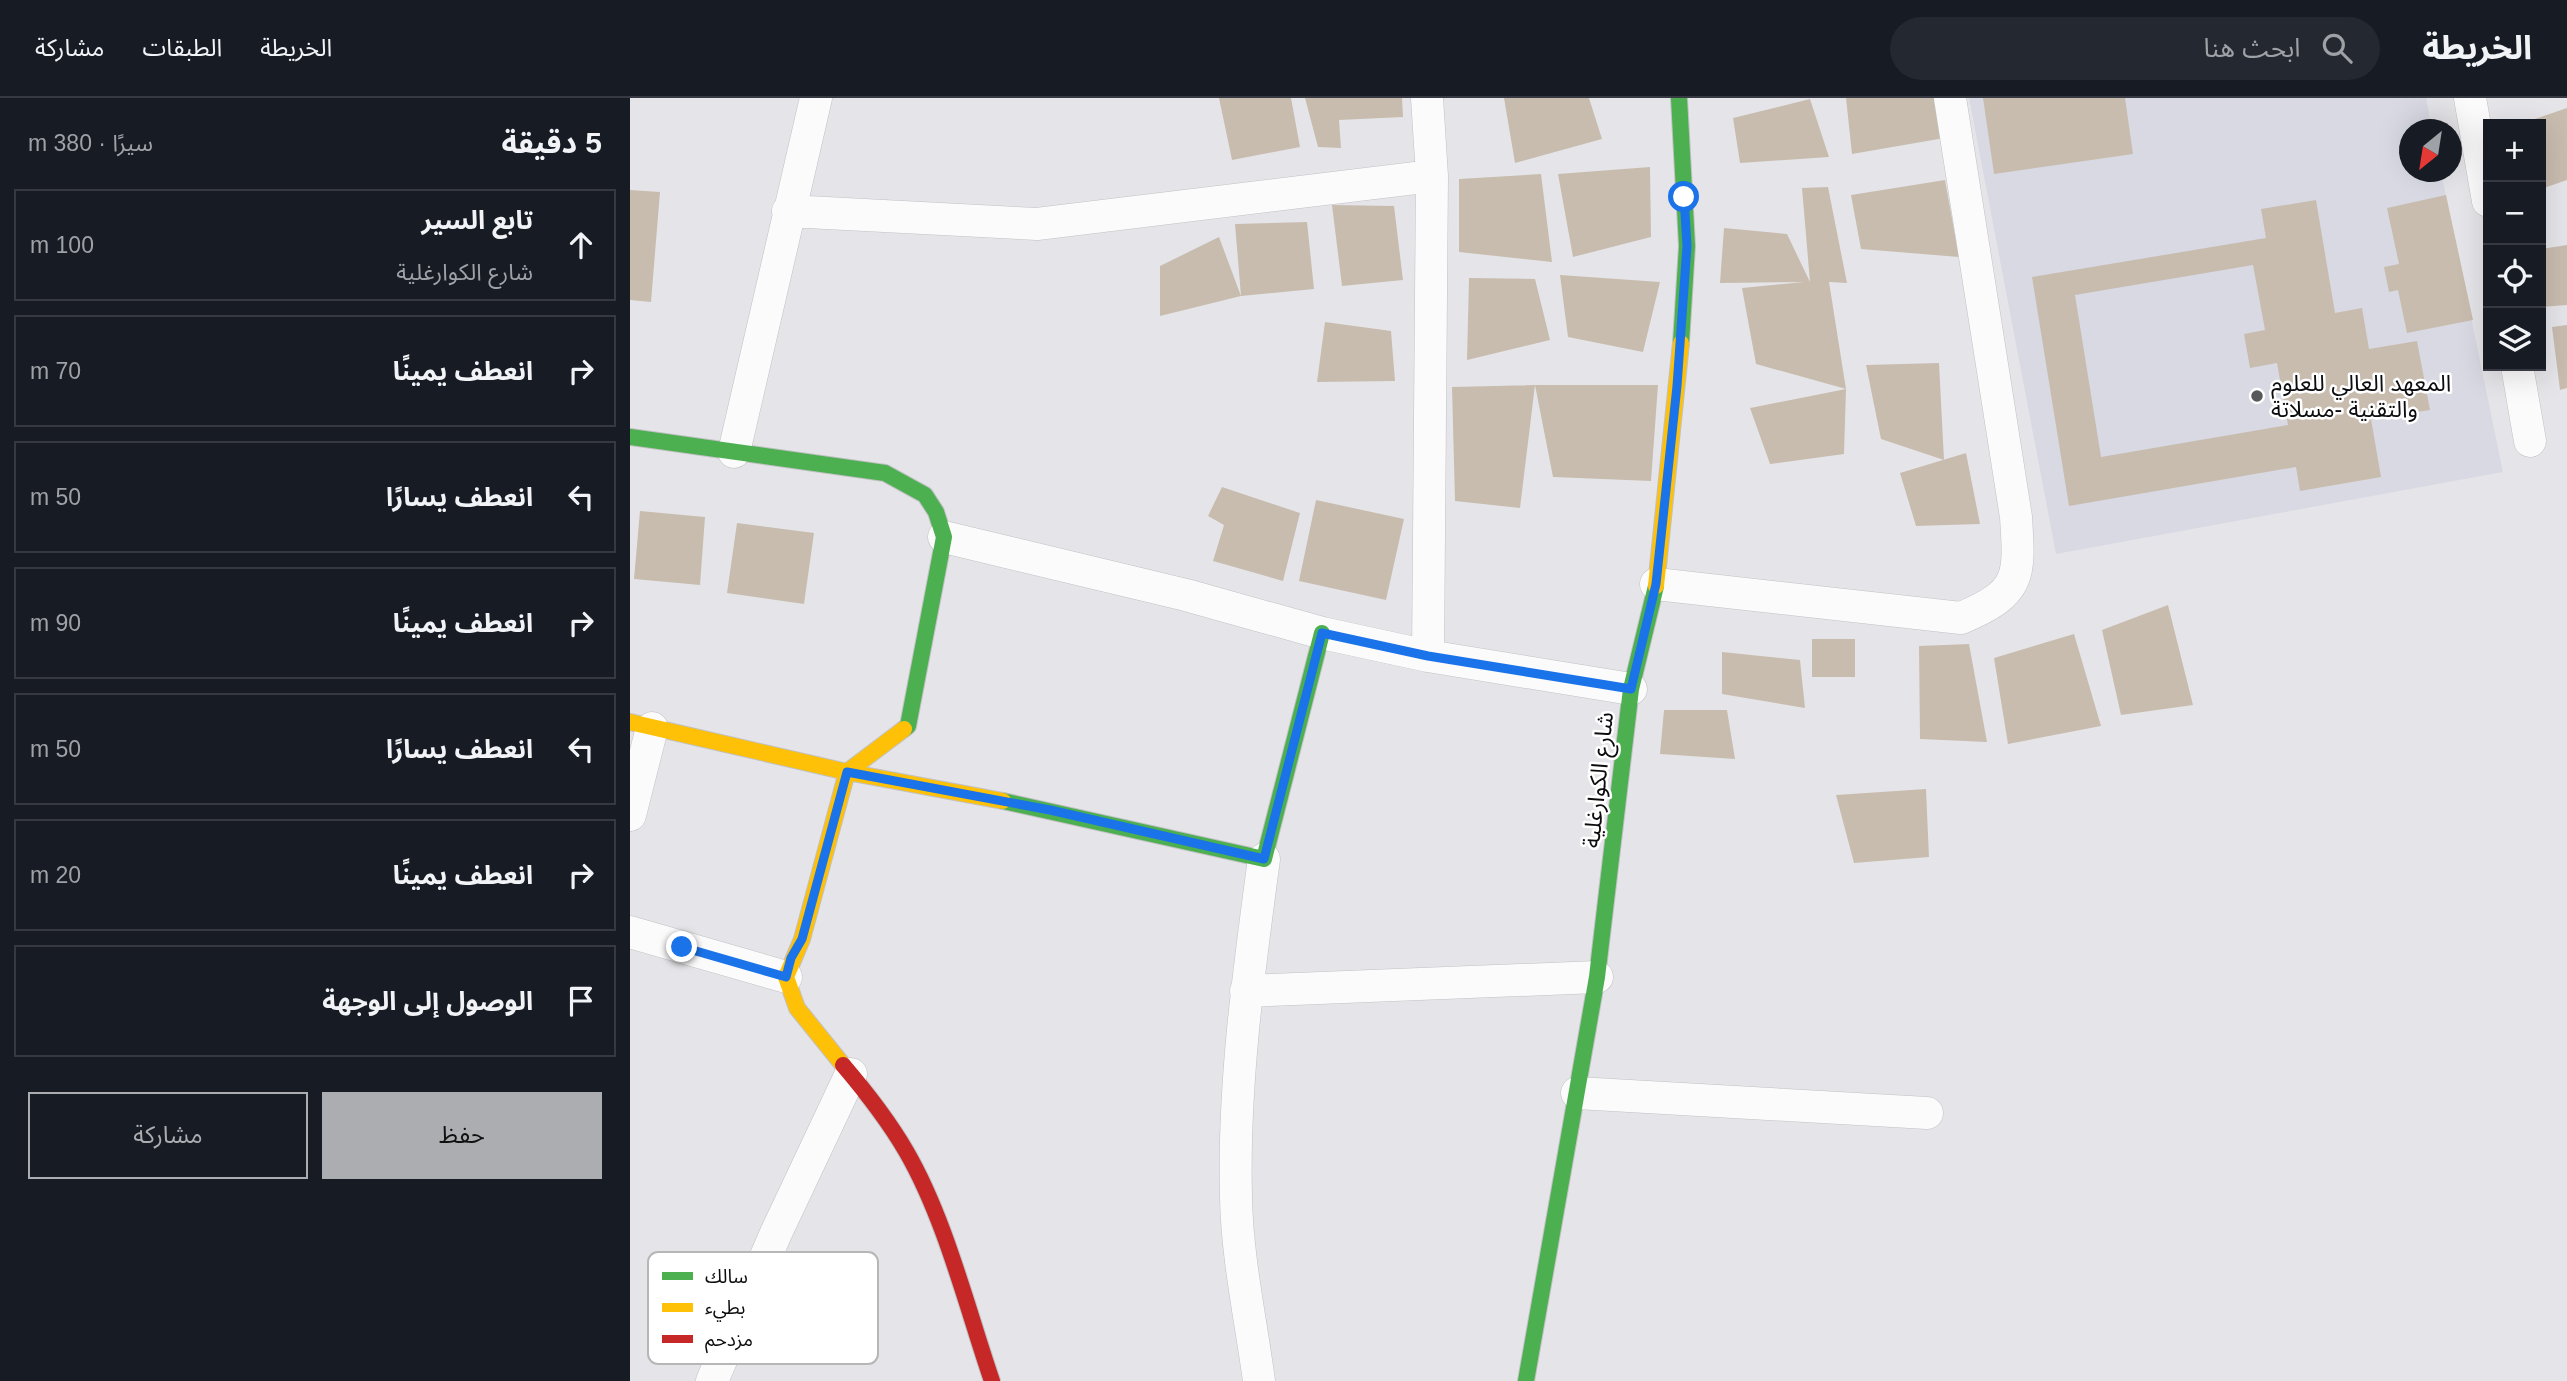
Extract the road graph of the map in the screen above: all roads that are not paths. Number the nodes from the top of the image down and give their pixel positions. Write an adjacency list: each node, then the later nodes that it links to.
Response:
1 (816, 98): 8 (street)
2 (1427, 98): 6 (street)
3 (1679, 98): 14 (street, شارع الكوارغلية)
4 (1950, 98): 14 (street)
5 (2470, 98): 7 (street)
6 (1432, 176): 8 (street); 16 (street)
7 (2485, 182)
8 (788, 211): 12 (street)
9 (2518, 371): 11 (street)
10 (630, 437): 12 (street)
11 (2530, 441)
12 (734, 452): 13 (street)
13 (944, 537): 15 (street); 19 (street)
14 (1656, 584): 17 (street, شارع الكوارغلية)
15 (1322, 633): 16 (street); 21 (street)
16 (1428, 656): 17 (street)
17 (1631, 689): 24 (street, شارع الكوارغلية)
18 (641, 725): 19 (street); 20 (street)
19 (847, 772): 21 (street); 23 (street)
20 (630, 815)
21 (1264, 859): 25 (street)
22 (630, 933): 23 (street)
23 (786, 977): 26 (street)
24 (1597, 977): 25 (street); 27 (street, شارع الكوارغلية)
25 (1246, 991): 33 (street)
26 (851, 1074): 29 (street); 32 (street)
27 (1577, 1093): 28 (street); 34 (street, شارع الكوارغلية)
28 (1927, 1113)
29 (768, 1252)
30 (719, 1364): 31 (street)
31 (712, 1381)
32 (992, 1381)
33 (1259, 1381)
34 (1526, 1381)

